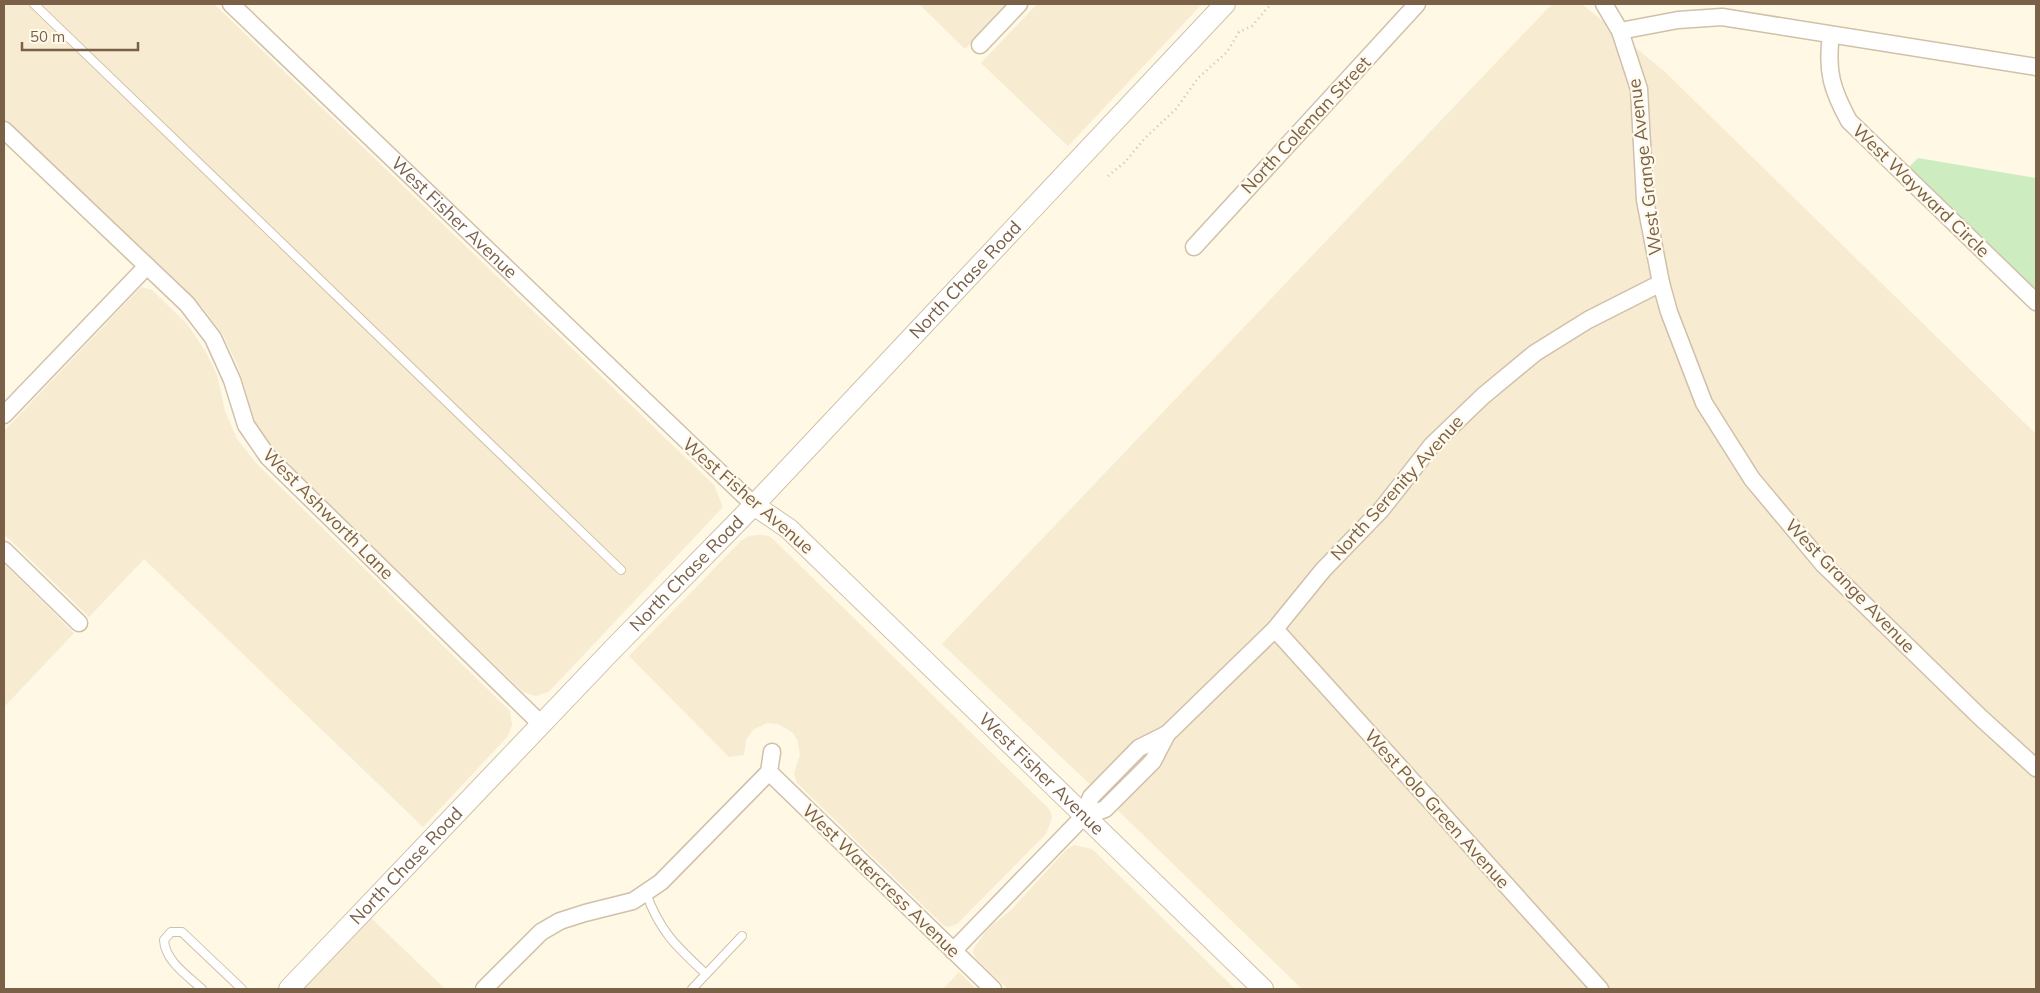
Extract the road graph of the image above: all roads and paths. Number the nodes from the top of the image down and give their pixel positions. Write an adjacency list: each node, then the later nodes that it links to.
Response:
1 (34, 4): 21 (lane)
2 (231, 4): 19 (street, West Fisher Avenue)
3 (1019, 4): 10 (street)
4 (1225, 4): 19 (street, North Chase Road)
5 (1271, 4): 13 (path)
6 (1417, 4): 14 (street, North Coleman Street)
7 (1604, 4): 8 (street, West Grange Avenue)
8 (1620, 31): 9 (street); 16 (street, West Grange Avenue)
9 (1831, 35): 11 (street); 17 (street, West Wayward Circle)
10 (980, 45)
11 (2036, 67)
12 (4, 130): 15 (street, West Ashworth Lane)
13 (1108, 176)
14 (1194, 247)
15 (147, 266): 18 (street); 24 (street, West Ashworth Lane)
16 (1660, 283): 23 (street, North Serenity Avenue); 26 (street, West Grange Avenue)
17 (2036, 302)
18 (4, 415)
19 (754, 505): 24 (street, North Chase Road); 28 (street, West Fisher Avenue)
20 (4, 550): 22 (street)
21 (620, 570)
22 (79, 623)
23 (1275, 628): 28 (street, North Serenity Avenue); 40 (street, West Polo Green Avenue)
24 (541, 724): 35 (street, North Chase Road)
25 (772, 752): 27 (street)
26 (2036, 768)
27 (769, 772): 29 (street); 31 (street, West Watercress Avenue)
28 (1083, 817): 31 (street, North Serenity Avenue); 39 (street, West Fisher Avenue)
29 (646, 893): 32 (lane); 36 (street)
30 (742, 936): 32 (lane)
31 (953, 950): 38 (street, West Watercress Avenue)
32 (706, 974): 37 (lane)
33 (202, 989): 34 (lane)
34 (242, 989)
35 (289, 989)
36 (484, 989)
37 (692, 989)
38 (993, 989)
39 (1263, 989)
40 (1600, 989)

